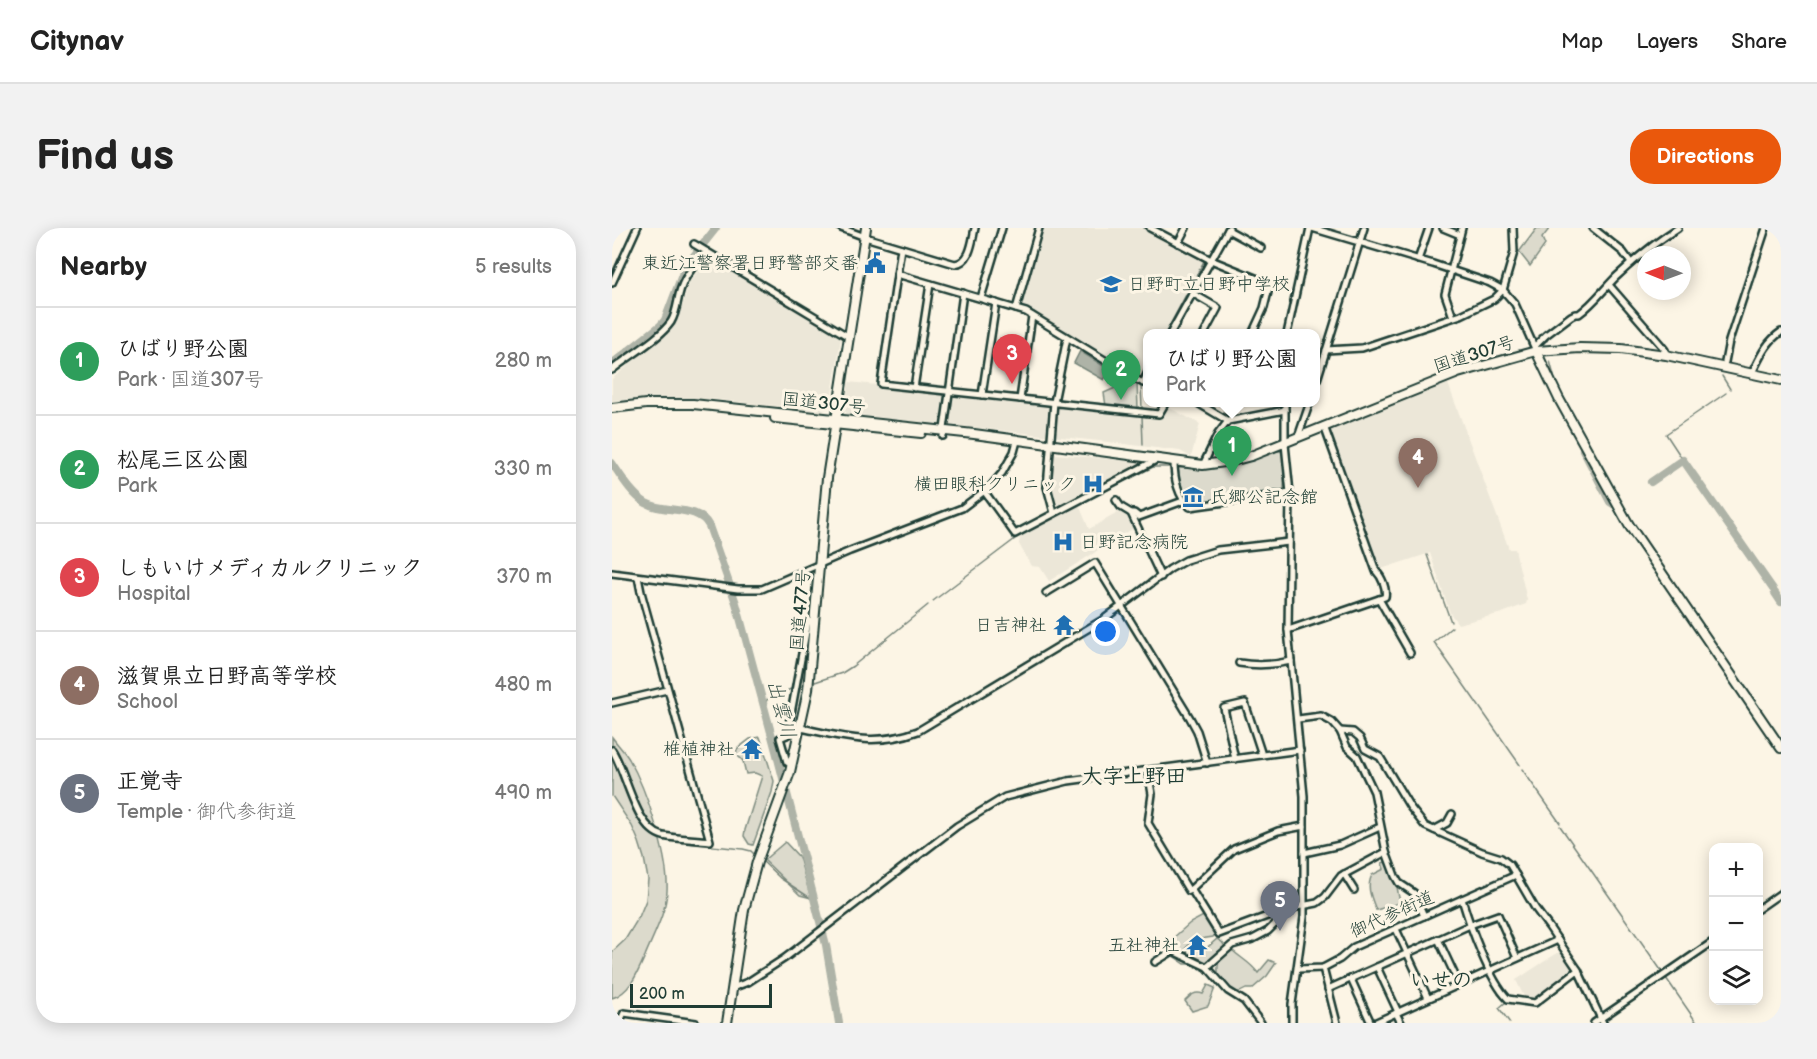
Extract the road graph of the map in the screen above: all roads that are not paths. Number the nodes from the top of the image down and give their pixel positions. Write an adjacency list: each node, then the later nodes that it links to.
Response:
1 (637, 228): 32 (street)
2 (841, 228): 20 (street)
3 (866, 228): 20 (highway, 国道477号)
4 (975, 228): 24 (street)
5 (1002, 228): 38 (street)
6 (1039, 228): 40 (street)
7 (1150, 228): 21 (street)
8 (1186, 228): 21 (street)
9 (1311, 228): 22 (street); 46 (street)
10 (1364, 228): 22 (street)
11 (1429, 228): 28 (street)
12 (1443, 228): 19 (street)
13 (1462, 228): 19 (street)
14 (1512, 228): 35 (street)
15 (1593, 228): 29 (street)
16 (1678, 228): 29 (street)
17 (1766, 228): 53 (street)
18 (1228, 229): 25 (street); 27 (street)
19 (1460, 235): 30 (street)
20 (865, 237): 24 (street); 48 (highway, 国道477号)
21 (1178, 243): 27 (street)
22 (1359, 243): 28 (street); 51 (street)
23 (694, 244): 26 (street)
24 (902, 248): 31 (street)
25 (1261, 248)
26 (705, 251): 48 (street); 54 (street)
27 (1210, 260): 37 (street); 45 (street)
28 (1418, 260): 30 (street)
29 (1631, 263): 34 (street)
30 (1451, 270): 35 (street); 42 (street)
31 (897, 274): 33 (street); 59 (street)
32 (612, 283)
33 (930, 284): 36 (street); 59 (street)
34 (1610, 285): 50 (street); 52 (street)
35 (1503, 290): 42 (street); 50 (street)
36 (963, 293): 38 (street); 60 (street)
37 (1192, 293): 43 (street); 44 (street)
38 (981, 298): 39 (street)
39 (996, 303): 40 (street); 61 (street)
40 (1016, 309): 41 (street)
41 (1032, 316): 49 (street); 62 (street)
42 (1453, 317): 51 (street)
43 (1172, 329)
44 (1206, 329)
45 (1254, 329)
46 (1288, 329)
47 (1781, 332): 56 (street)
48 (849, 337): 69 (highway, 国道477号)
49 (1067, 338): 58 (street); 63 (street)
50 (1535, 349): 52 (highway); 71 (highway, 国道307号); 104 (highway, 国道307号)
51 (1326, 350): 55 (street)
52 (1666, 356): 56 (highway)
53 (1725, 362)
54 (612, 370)
55 (1320, 370)
56 (1752, 373): 57 (highway)
57 (1781, 380)
58 (1143, 382)
59 (914, 388): 60 (street)
60 (948, 391): 61 (street); 72 (street)
61 (982, 395): 62 (street)
62 (1020, 399): 63 (street)
63 (1054, 402): 64 (street); 75 (street)
64 (1163, 407)
65 (1209, 407): 70 (street)
66 (1308, 407): 73 (street)
67 (612, 408): 69 (highway, 国道307号)
68 (1285, 410): 70 (street); 76 (street)
69 (836, 422): 72 (highway, 国道307号); 87 (highway, 国道477号)
70 (1228, 422): 78 (street)
71 (1324, 426): 73 (highway, 国道307号); 92 (street)
72 (943, 433): 74 (highway, 国道307号)
73 (1298, 437): 76 (highway, 国道307号)
74 (1017, 441): 75 (highway, 国道307号); 80 (street)
75 (1050, 444): 77 (highway, 国道307号); 84 (street)
76 (1285, 444): 78 (highway, 国道307号); 81 (street)
77 (1158, 459): 79 (highway, 国道307号); 84 (street)
78 (1203, 465): 79 (highway, 国道307号)
79 (1174, 466): 83 (street)
80 (984, 491): 84 (street); 87 (street)
81 (1290, 493): 83 (street); 86 (street)
82 (1116, 500): 85 (street)
83 (1183, 501): 85 (street)
84 (1054, 513)
85 (1131, 513): 90 (street)
86 (1289, 542): 90 (street); 95 (street)
87 (818, 565): 89 (street); 94 (highway, 国道477号)
88 (612, 573): 89 (street)
89 (638, 577): 99 (street)
90 (1161, 577): 93 (street)
91 (1047, 593): 93 (street)
92 (1379, 599): 95 (street); 96 (street)
93 (1121, 607): 102 (street); 109 (street)
94 (814, 622): 102 (highway, 国道477号); 110 (street)
95 (1288, 630): 97 (street)
96 (1410, 653)
97 (1291, 661): 98 (street); 101 (street)
98 (1239, 663)
99 (667, 690): 100 (street); 105 (street)
100 (612, 703)
101 (1298, 720): 103 (street); 106 (street)
102 (801, 728): 110 (highway, 国道477号)
103 (1340, 731): 114 (street); 115 (street)
104 (1781, 748)
105 (612, 750)
106 (1300, 750): 107 (street); 113 (street)
107 (1262, 755): 108 (street); 108 (street)
108 (1235, 759): 109 (street)
109 (1207, 763): 111 (street)
110 (791, 768): 144 (highway, 国道477号)
111 (1148, 771): 120 (street); 144 (street)
112 (1452, 814): 115 (street)
113 (1304, 826): 117 (street); 120 (street)
114 (1380, 827): 116 (street); 117 (street)
115 (1434, 830): 119 (street)
116 (1386, 852): 118 (street); 127 (street)
117 (1304, 853): 124 (street)
118 (1344, 874): 121 (street); 124 (street)
119 (1516, 875): 123 (street, 御代参街道); 131 (street)
120 (1191, 889): 126 (street)
121 (1354, 890)
122 (1781, 893): 125 (street)
123 (1462, 899): 127 (street, 御代参街道); 128 (street)
124 (1304, 905): 126 (street); 139 (street)
125 (1763, 906)
126 (1292, 908): 136 (street)
127 (1424, 916): 129 (street, 御代参街道)
128 (1470, 925): 130 (street); 134 (street); 140 (street)
129 (1396, 929): 133 (street); 138 (street, 御代参街道)
130 (1438, 939): 133 (street); 143 (street)
131 (1558, 940): 134 (street); 141 (street)
132 (1709, 944): 148 (street)
133 (1408, 954): 137 (street); 146 (street)
134 (1517, 958): 140 (street)
135 (1155, 962): 136 (street)
136 (1207, 967): 152 (street)
137 (1377, 967): 142 (street); 147 (street)
138 (1323, 968): 139 (street); 145 (street)
139 (1298, 969): 153 (street)
140 (1491, 970): 141 (street); 143 (street)
141 (1578, 970): 148 (street)
142 (1351, 979): 145 (street); 155 (street)
143 (1459, 984): 146 (street)
144 (732, 988): 151 (highway, 国道477号)
145 (1328, 989): 154 (street)
146 (1428, 998): 147 (street)
147 (1397, 1012): 155 (street); 156 (street)
148 (1602, 1021): 157 (street)
149 (619, 1023): 150 (street)
150 (696, 1023)
151 (728, 1023)
152 (1261, 1023)
153 (1292, 1023)
154 (1336, 1023)
155 (1372, 1023)
156 (1401, 1023)
157 (1594, 1023)

